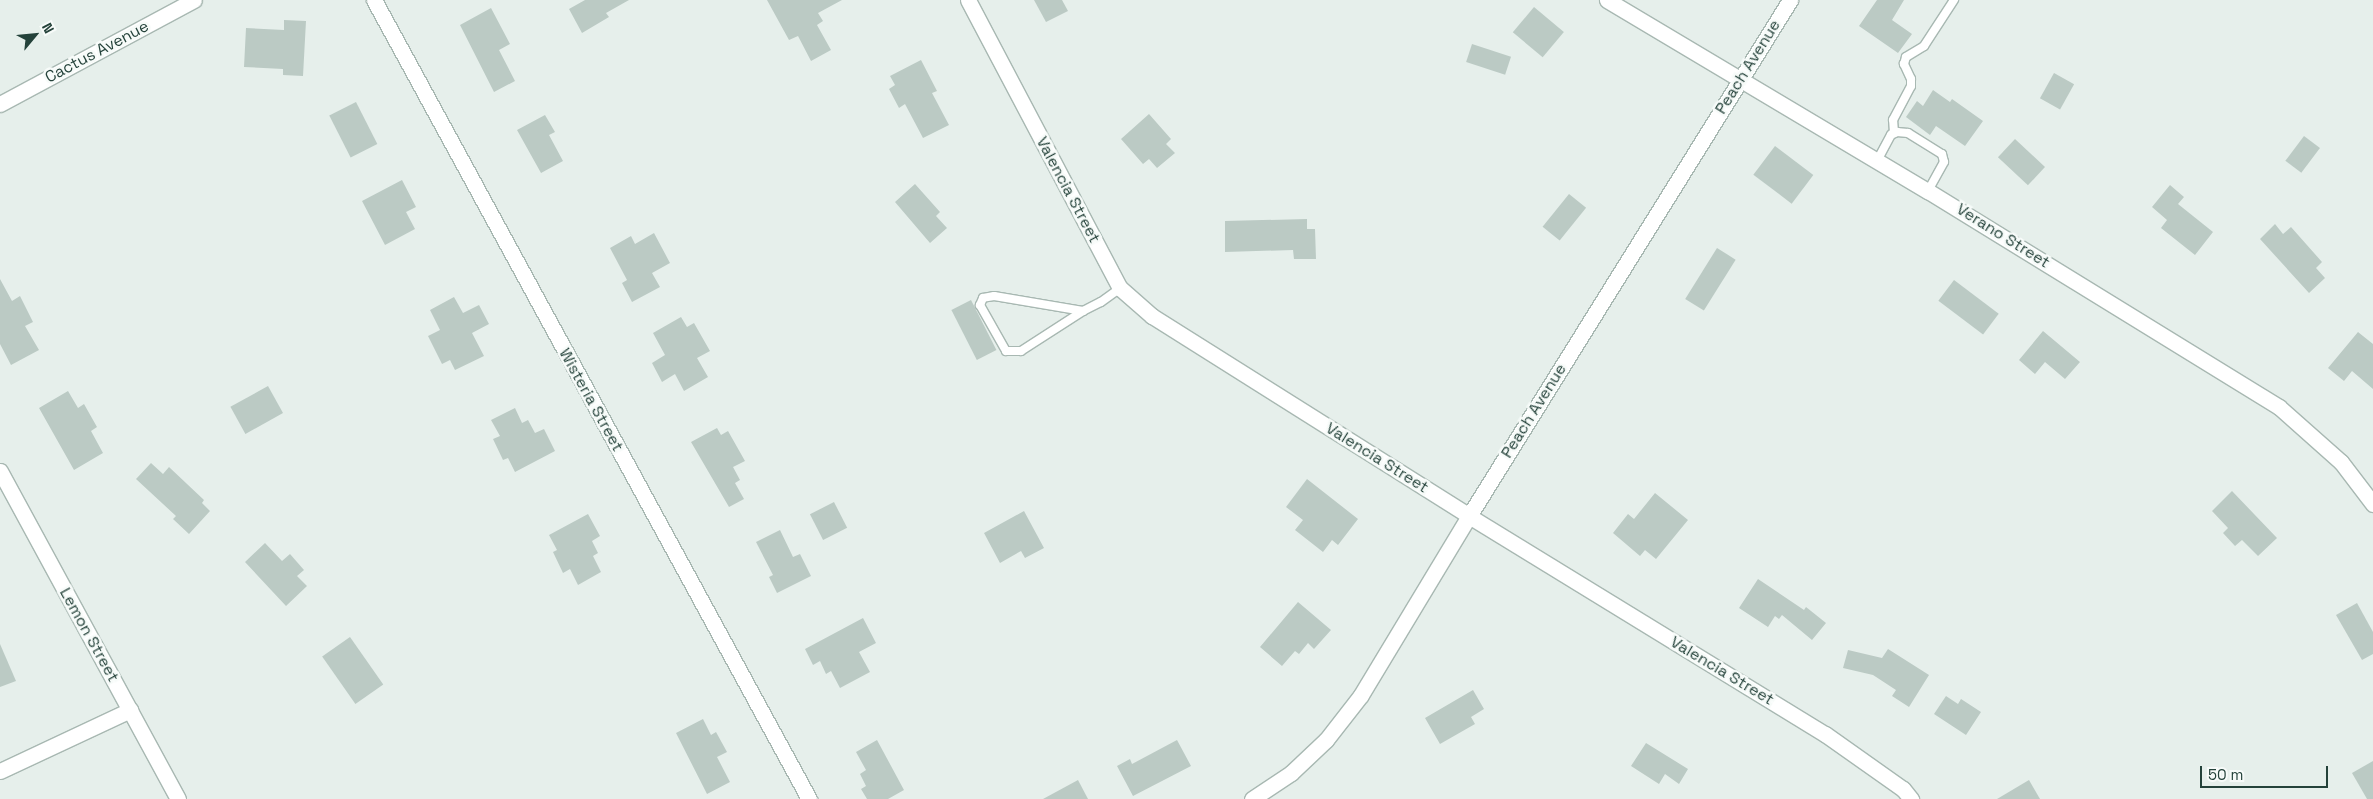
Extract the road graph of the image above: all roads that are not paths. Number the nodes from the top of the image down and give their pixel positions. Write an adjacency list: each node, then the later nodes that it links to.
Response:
1 (194, 0): 8 (street, Cactus Avenue)
2 (374, 0): 20 (street, Wisteria Street)
3 (968, 0): 12 (street, Valencia Street)
4 (1607, 0): 7 (street, Verano Street)
5 (1790, 0): 7 (street, Peach Avenue)
6 (1954, 0): 9 (lane)
7 (1740, 80): 10 (street, Verano Street); 16 (street, Peach Avenue)
8 (0, 104)
9 (1894, 133): 10 (lane); 11 (lane)
10 (1876, 161): 11 (street, Verano Street)
11 (1928, 191): 15 (street, Verano Street)
12 (1120, 288): 13 (lane); 16 (street, Valencia Street)
13 (1082, 311): 13 (lane)
14 (0, 471): 17 (street, Lemon Street)
15 (2373, 504)
16 (1469, 516): 21 (street, Peach Avenue); 22 (street, Valencia Street)
17 (130, 710): 18 (street); 19 (street, Lemon Street)
18 (0, 771)
19 (178, 799)
20 (809, 799)
21 (1252, 799)
22 (1911, 799)

